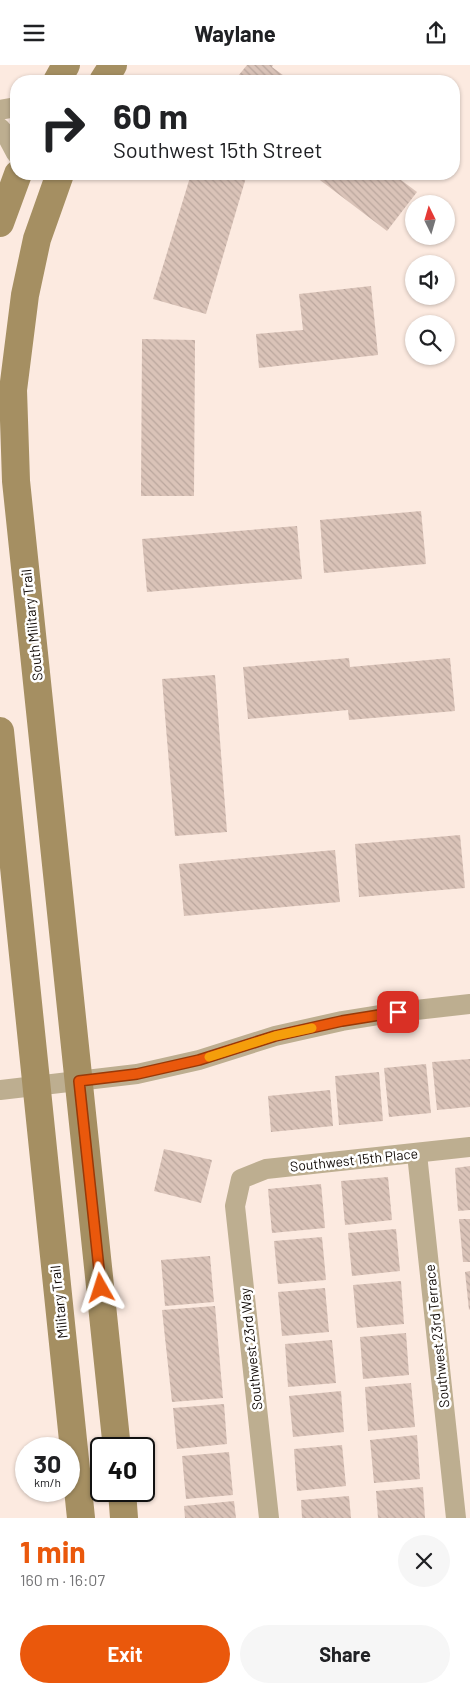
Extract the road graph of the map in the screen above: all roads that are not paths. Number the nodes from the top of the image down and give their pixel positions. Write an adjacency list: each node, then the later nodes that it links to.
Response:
1 (0, 128): 2 (street)
2 (10, 142)
3 (16, 180): 5 (street)
4 (58, 180): 8 (street, South Military Trail)
5 (0, 223)
6 (0, 731): 9 (street)
7 (470, 1004): 8 (street)
8 (79, 1081): 9 (street); 14 (street)
9 (36, 1086): 10 (street); 16 (street, Military Trail)
10 (0, 1091)
11 (470, 1147): 12 (street, Southwest 15th Place)
12 (417, 1154): 13 (street, Southwest 15th Place); 19 (street, Southwest 23rd Terrace)
13 (241, 1179): 18 (street, Southwest 23rd Way)
14 (116, 1437)
15 (123, 1502): 17 (street)
16 (82, 1518)
17 (124, 1518)
18 (270, 1518)
19 (456, 1518)

